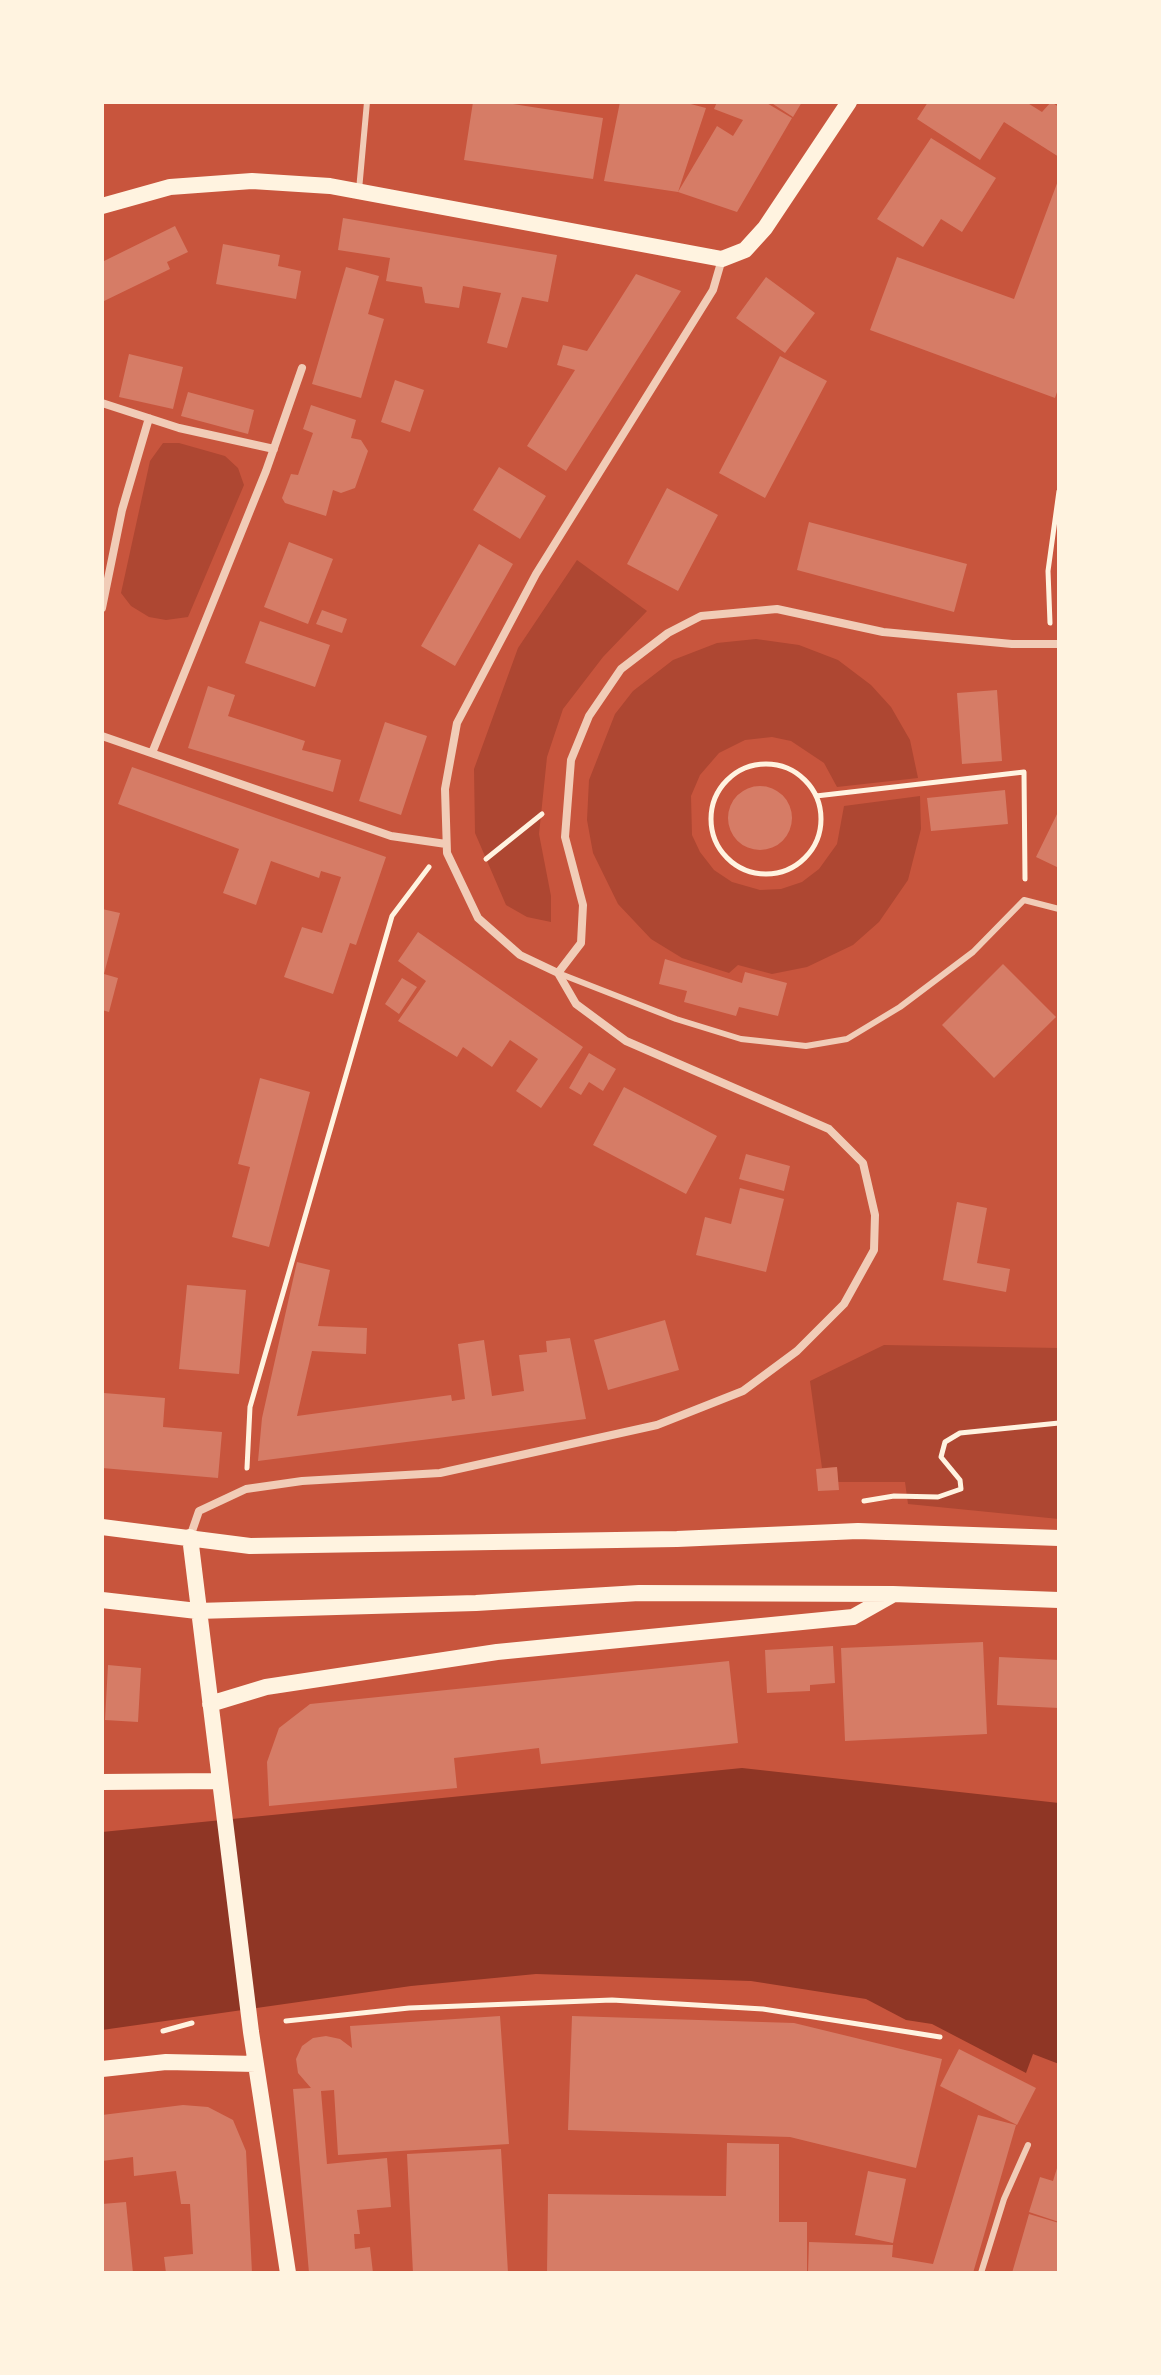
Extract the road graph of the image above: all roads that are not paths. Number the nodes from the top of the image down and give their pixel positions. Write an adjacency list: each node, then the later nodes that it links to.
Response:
1 (367, 102): 3 (lane)
2 (849, 102): 5 (main road)
3 (359, 190): 4 (main road); 5 (main road)
4 (102, 206)
5 (722, 259): 14 (street)
6 (302, 368): 9 (street)
7 (102, 403): 8 (street)
8 (149, 418): 9 (street); 10 (street)
9 (274, 449): 13 (street)
10 (102, 608)
11 (1055, 644): 16 (street)
12 (102, 736): 13 (street)
13 (152, 753): 14 (street)
14 (446, 844): 16 (street)
15 (1059, 909): 16 (lane)
16 (558, 973): 18 (street)
17 (102, 1527): 18 (main road)
18 (190, 1537): 19 (main road); 23 (main road)
19 (1059, 1538)
20 (893, 1594): 22 (main road); 23 (main road); 24 (main road)
21 (102, 1600): 23 (main road)
22 (1059, 1600)
23 (197, 1611): 24 (main road)
24 (210, 1704): 25 (main road)
25 (219, 1781): 26 (main road); 27 (main road)
26 (102, 1782)
27 (256, 2064): 28 (main road); 30 (main road)
28 (102, 2069)
29 (1028, 2145): 31 (lane)
30 (288, 2273)
31 (981, 2273)

